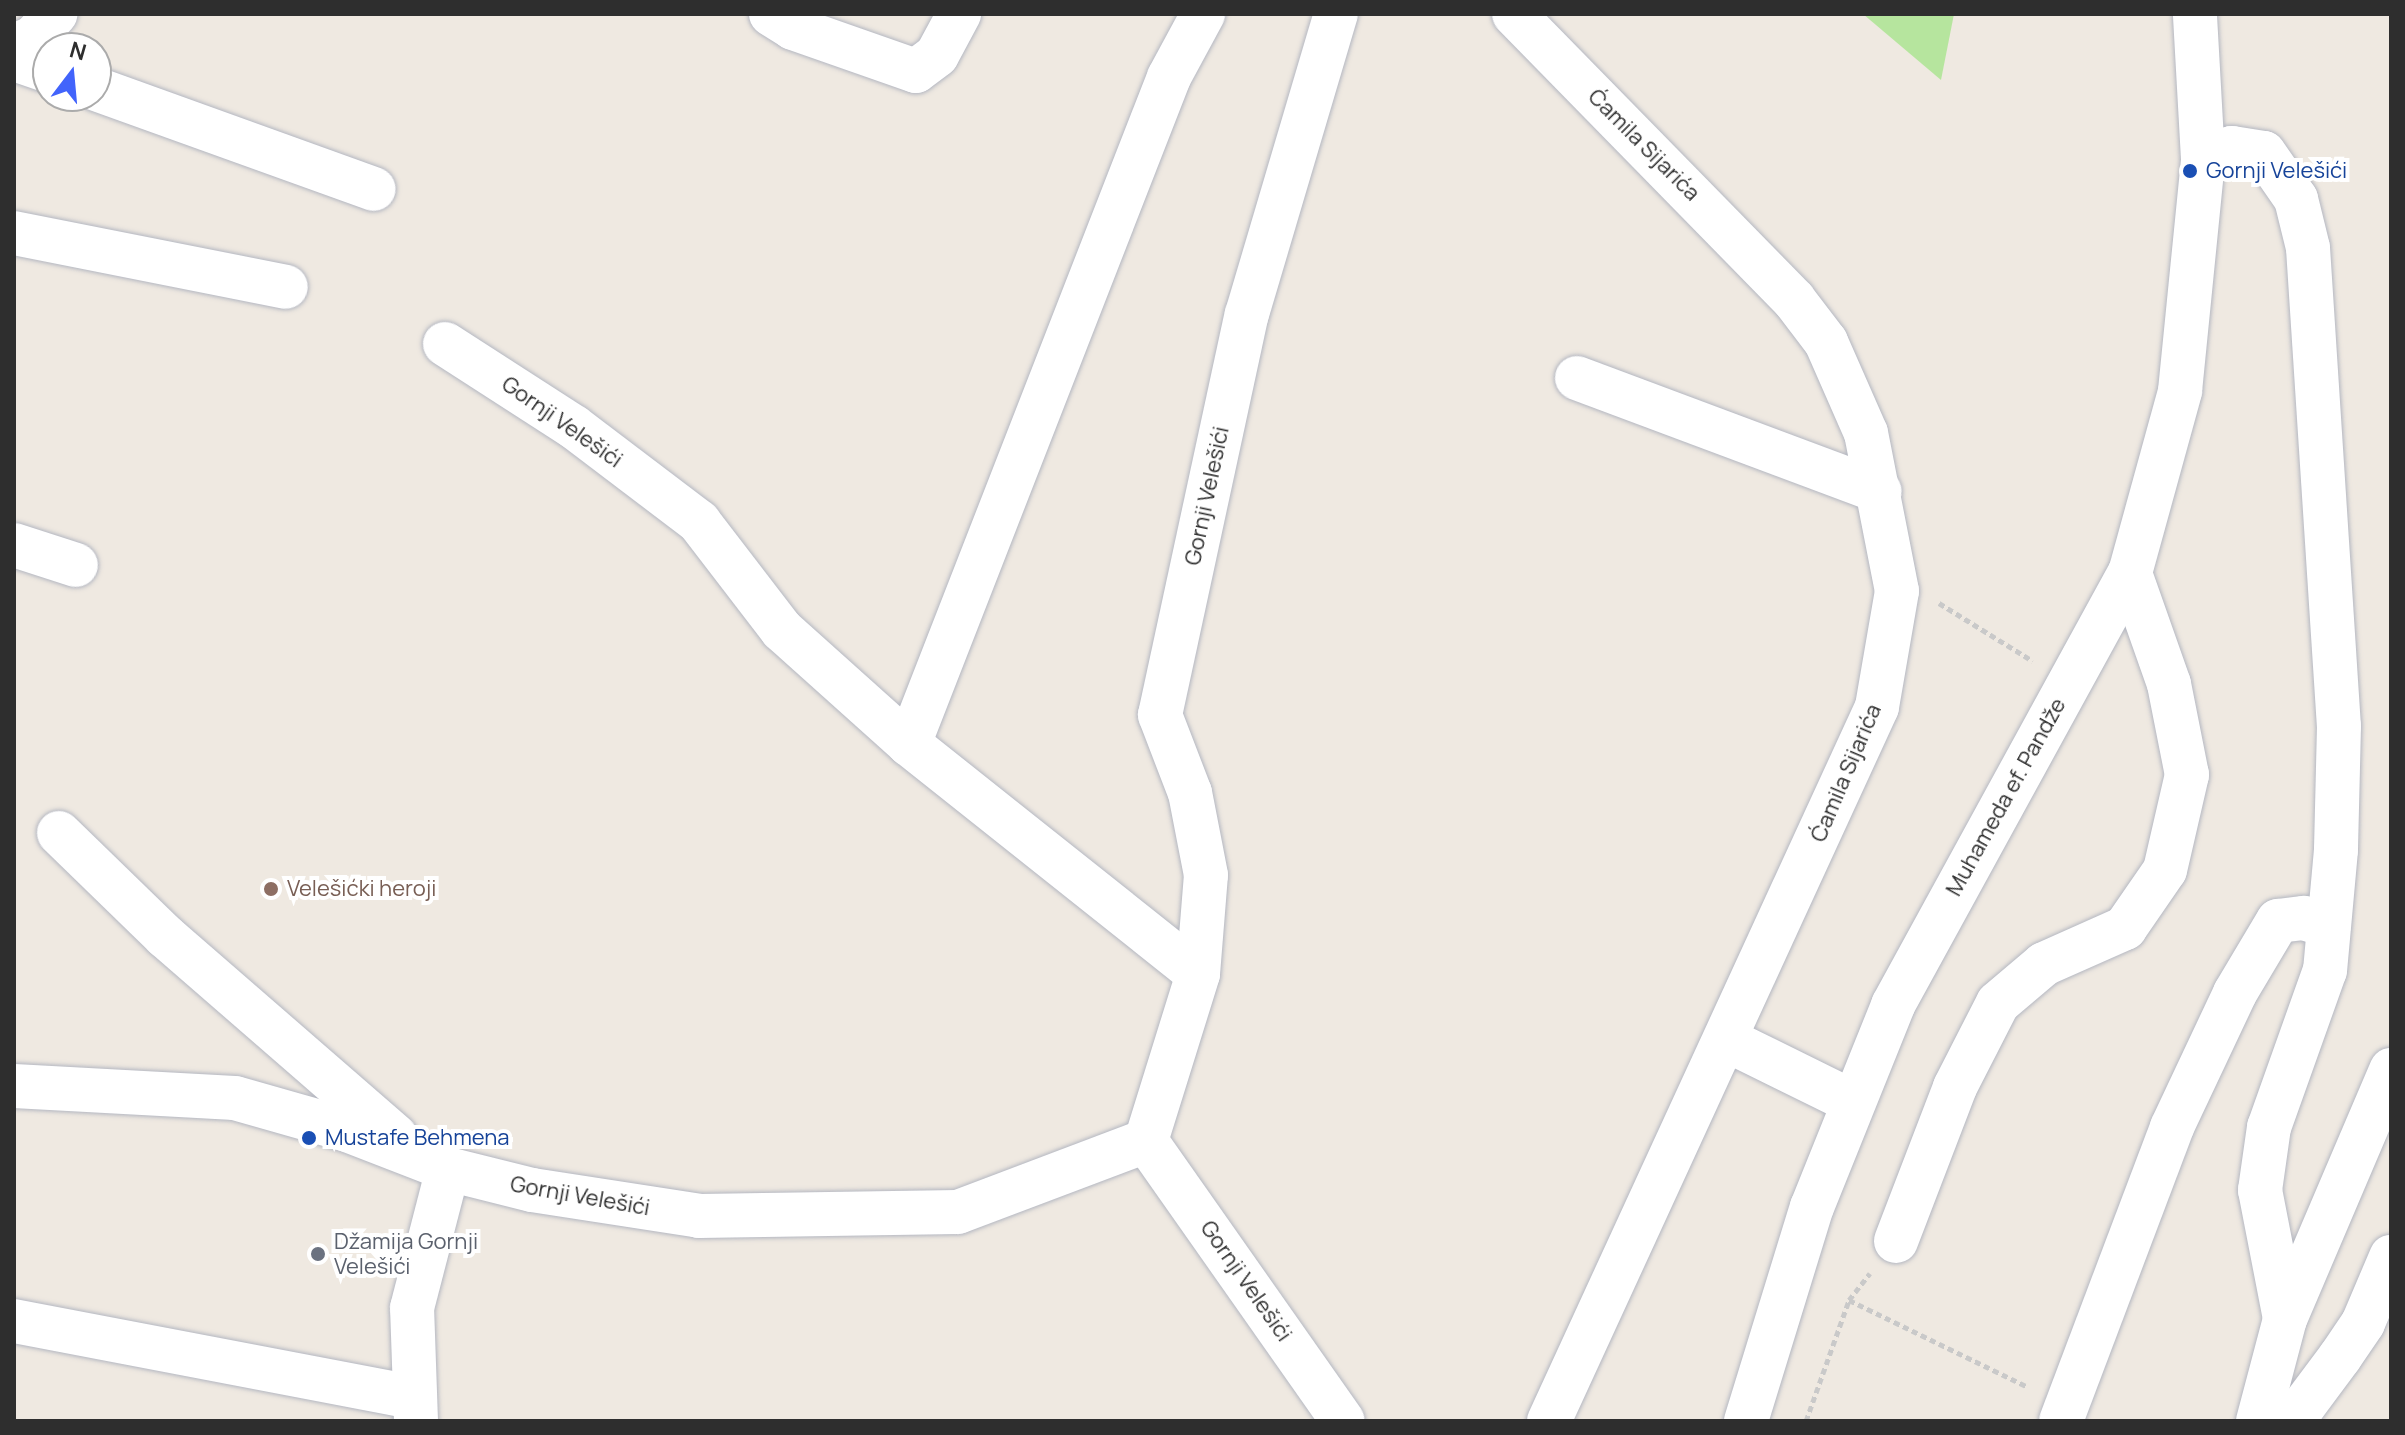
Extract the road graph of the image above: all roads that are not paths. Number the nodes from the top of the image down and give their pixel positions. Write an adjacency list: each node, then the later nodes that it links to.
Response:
1 (55, 14): 8 (street)
2 (771, 14): 3 (street)
3 (959, 14)
4 (1203, 14): 20 (street)
5 (1514, 14): 16 (street, Ćamila Sijarića)
6 (2195, 14): 10 (street, Muhameda ef. Pandže)
7 (1326, 17): 23 (street, Gornji Velešići)
8 (14, 46)
9 (112, 95): 11 (street)
10 (2203, 159): 19 (street, Muhameda ef. Pandže); 22 (street)
11 (374, 189)
12 (14, 233): 13 (street)
13 (286, 287)
14 (445, 344): 20 (street, Gornji Velešići)
15 (1577, 378): 16 (street)
16 (1880, 491): 24 (street, Ćamila Sijarića)
17 (14, 545): 18 (street)
18 (76, 565)
19 (2130, 573): 27 (street, Muhameda ef. Pandže); 30 (street)
20 (909, 744): 23 (street, Gornji Velešići)
21 (59, 833): 29 (street)
22 (2329, 926): 32 (street); 35 (street)
23 (1198, 974): 28 (street, Gornji Velešići)
24 (1727, 1040): 27 (street); 37 (street, Ćamila Sijarića)
25 (2391, 1070): 32 (street)
26 (14, 1086): 29 (street, Gornji Velešići)
27 (1851, 1101): 38 (street, Muhameda ef. Pandže)
28 (1146, 1141): 29 (street, Gornji Velešići); 36 (street, Gornji Velešići)
29 (435, 1163): 34 (street)
30 (1896, 1241)
31 (2391, 1257): 40 (street)
32 (2285, 1319): 39 (street)
33 (14, 1321): 34 (street)
34 (414, 1409)
35 (2064, 1413)
36 (1343, 1421)
37 (1549, 1421)
38 (1746, 1421)
39 (2258, 1421)
40 (2280, 1421)

